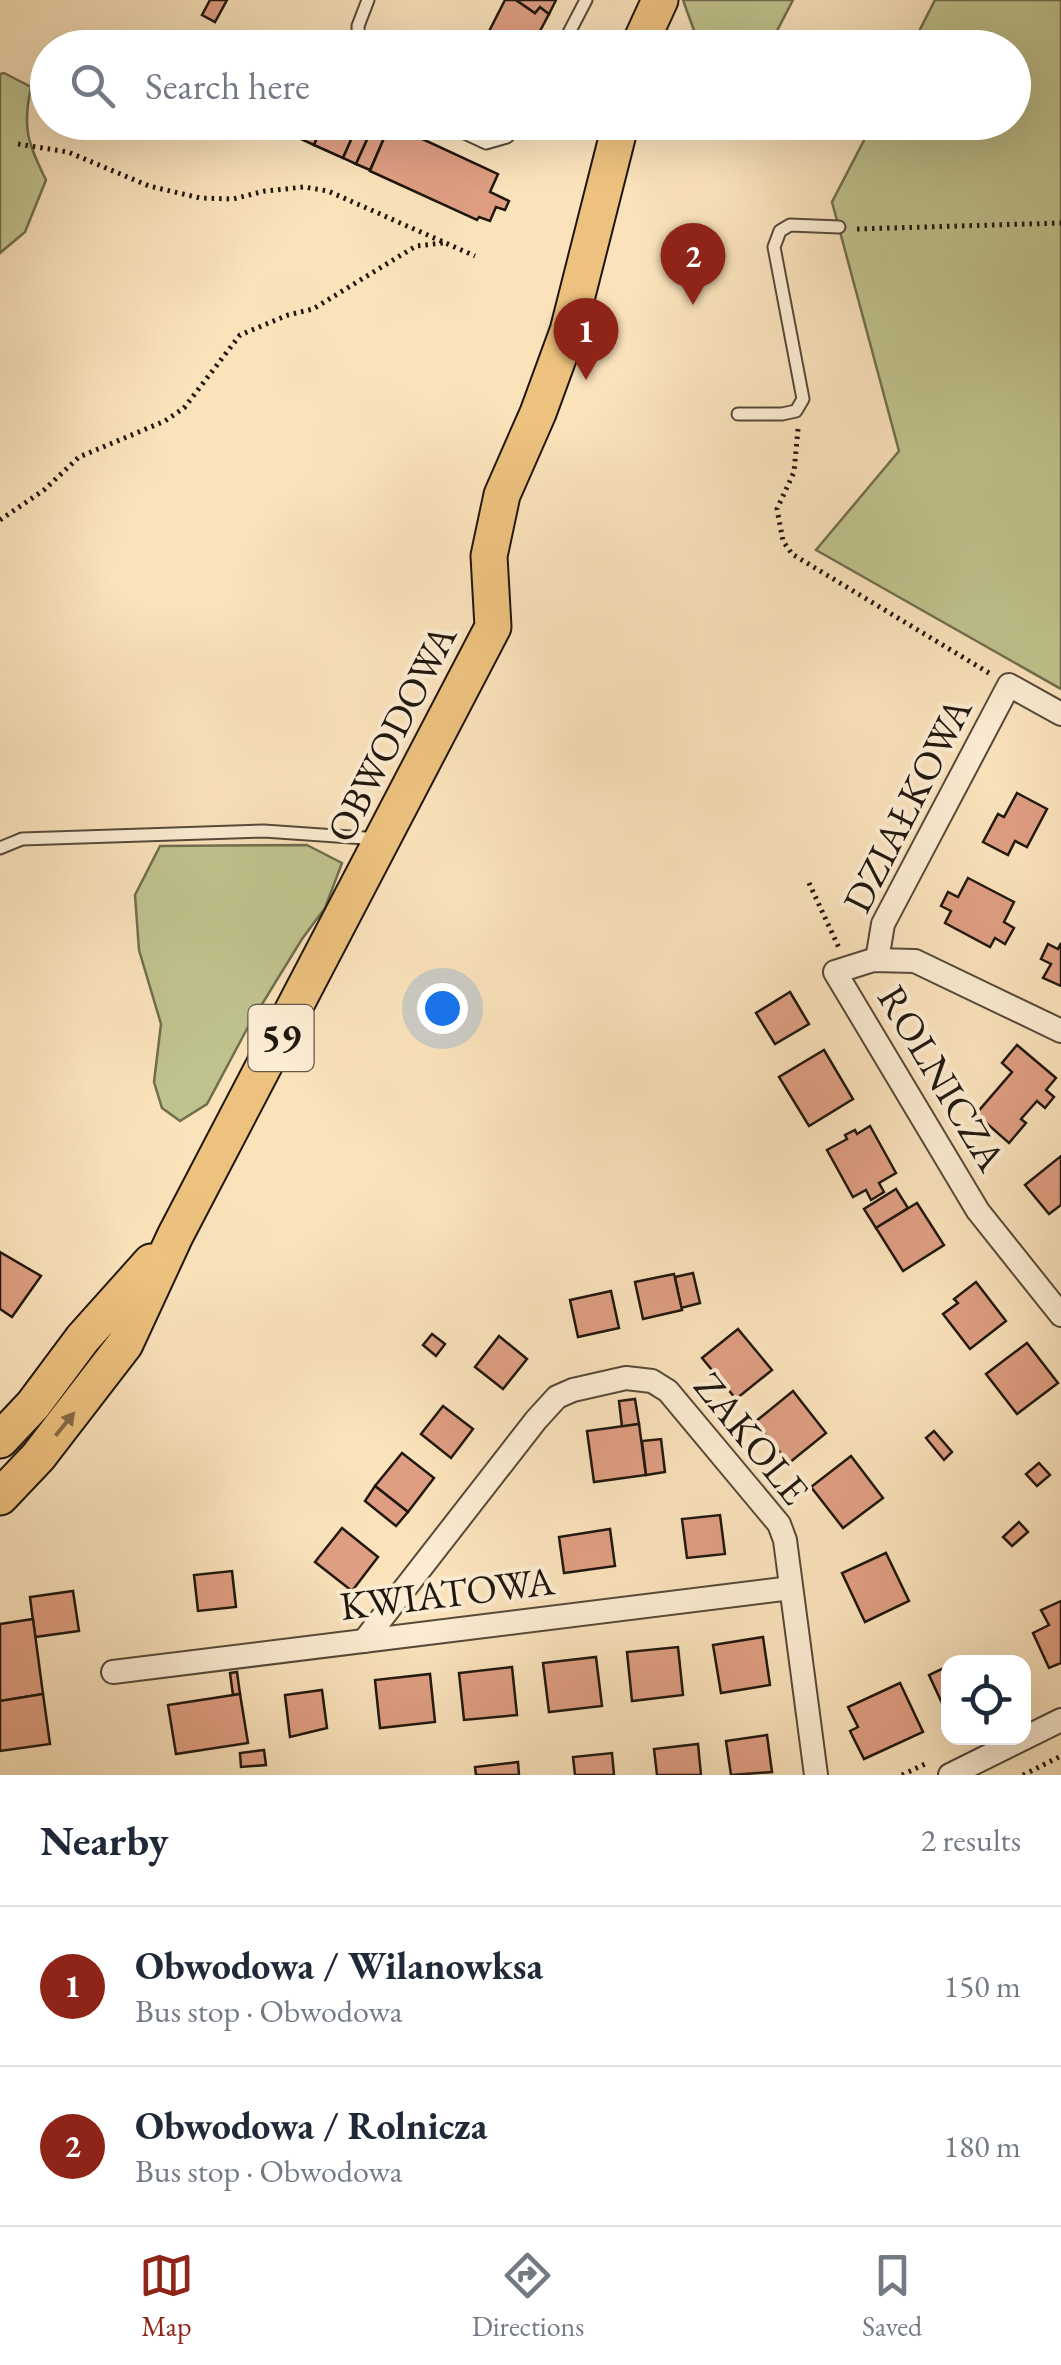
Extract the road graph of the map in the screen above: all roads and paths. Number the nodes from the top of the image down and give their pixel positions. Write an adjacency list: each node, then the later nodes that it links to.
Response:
1 (368, 0): 4 (lane)
2 (586, 0): 5 (lane)
3 (660, 0): 6 (main road)
4 (358, 30)
5 (570, 30)
6 (646, 30)
7 (616, 140): 18 (main road, OBWODOWA / 59)
8 (18, 144): 11 (path)
9 (1061, 224): 10 (path)
10 (839, 227): 13 (lane)
11 (443, 242): 12 (path); 15 (path)
12 (475, 256)
13 (796, 410): 14 (lane); 16 (path)
14 (738, 414)
15 (0, 520)
16 (1009, 686): 17 (street, DZIAŁKOWA); 20 (street, DZIAŁKOWA)
17 (1061, 714)
18 (384, 839): 19 (lane); 22 (main road, OBWODOWA / 59)
19 (0, 848)
20 (877, 960): 21 (street); 23 (street, ROLNICZA)
21 (1061, 1032)
22 (176, 1236): 24 (main road, OBWODOWA / 59); 25 (main road, OBWODOWA / 59, one-way to 22)
23 (1061, 1315)
24 (0, 1440)
25 (0, 1497)
26 (790, 1588): 27 (street, KWIATOWA); 27 (street, ZAKOLE); 31 (street, ZAKOLE)
27 (364, 1641): 28 (street, KWIATOWA)
28 (112, 1672)
29 (1061, 1720): 32 (street)
30 (1061, 1756): 33 (path)
31 (816, 1775)
32 (950, 1775)
33 (1023, 1775)

